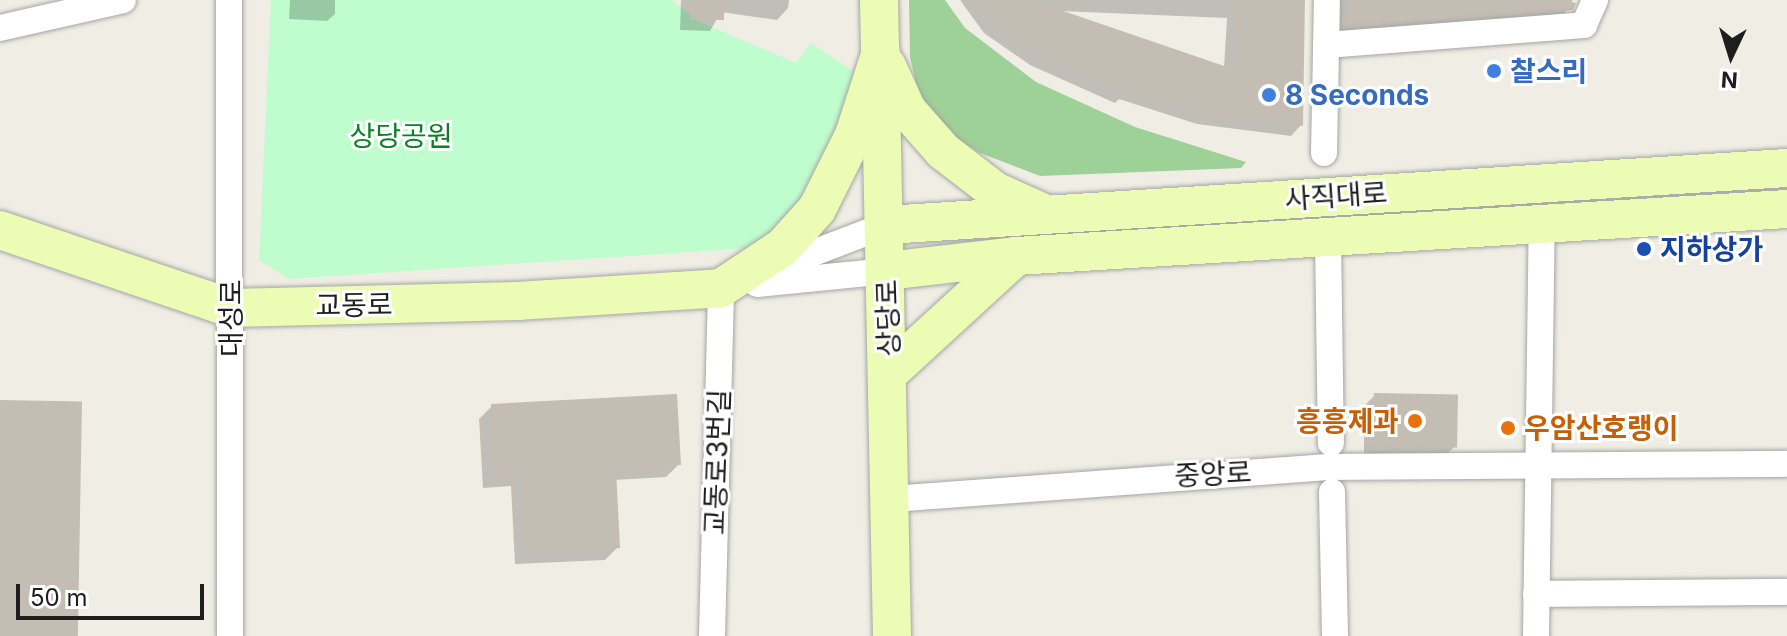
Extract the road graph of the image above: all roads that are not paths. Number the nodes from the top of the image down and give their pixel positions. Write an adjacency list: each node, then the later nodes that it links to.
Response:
1 (123, 0): 6 (street)
2 (229, 0): 20 (street, 대성로)
3 (879, 0): 8 (main road, 상당로)
4 (1327, 0): 7 (street)
5 (1595, 0): 7 (street)
6 (0, 28)
7 (1326, 45): 9 (street)
8 (881, 52): 12 (main road); 14 (main road, 상당로); 19 (main road)
9 (1324, 153)
10 (1787, 168): 12 (main road, 사직대로)
11 (1787, 209): 13 (main road, 사직대로)
12 (1047, 214): 14 (main road, 사직대로)
13 (1542, 224): 16 (main road, 사직대로); 22 (street)
14 (886, 225): 18 (main road, 상당로); 19 (street, 교동로)
15 (0, 230): 20 (main road, 교동로)
16 (1328, 237): 17 (main road, 사직대로); 24 (street)
17 (1016, 256): 18 (main road, 사직대로); 21 (main road)
18 (887, 271): 19 (street, 교동로); 21 (main road, 상당로)
19 (721, 288): 20 (main road, 교동로); 29 (street, 교동로3번길)
20 (231, 308): 28 (street, 대성로)
21 (890, 372): 25 (main road, 상당로)
22 (1536, 463): 23 (street, 중앙로); 24 (street, 중앙로); 27 (street)
23 (1787, 464)
24 (1332, 467): 25 (street, 중앙로); 31 (street)
25 (891, 499): 30 (main road, 상당로)
26 (1787, 592): 27 (street)
27 (1536, 594): 32 (street)
28 (230, 636)
29 (712, 636)
30 (892, 636)
31 (1335, 636)
32 (1536, 636)

